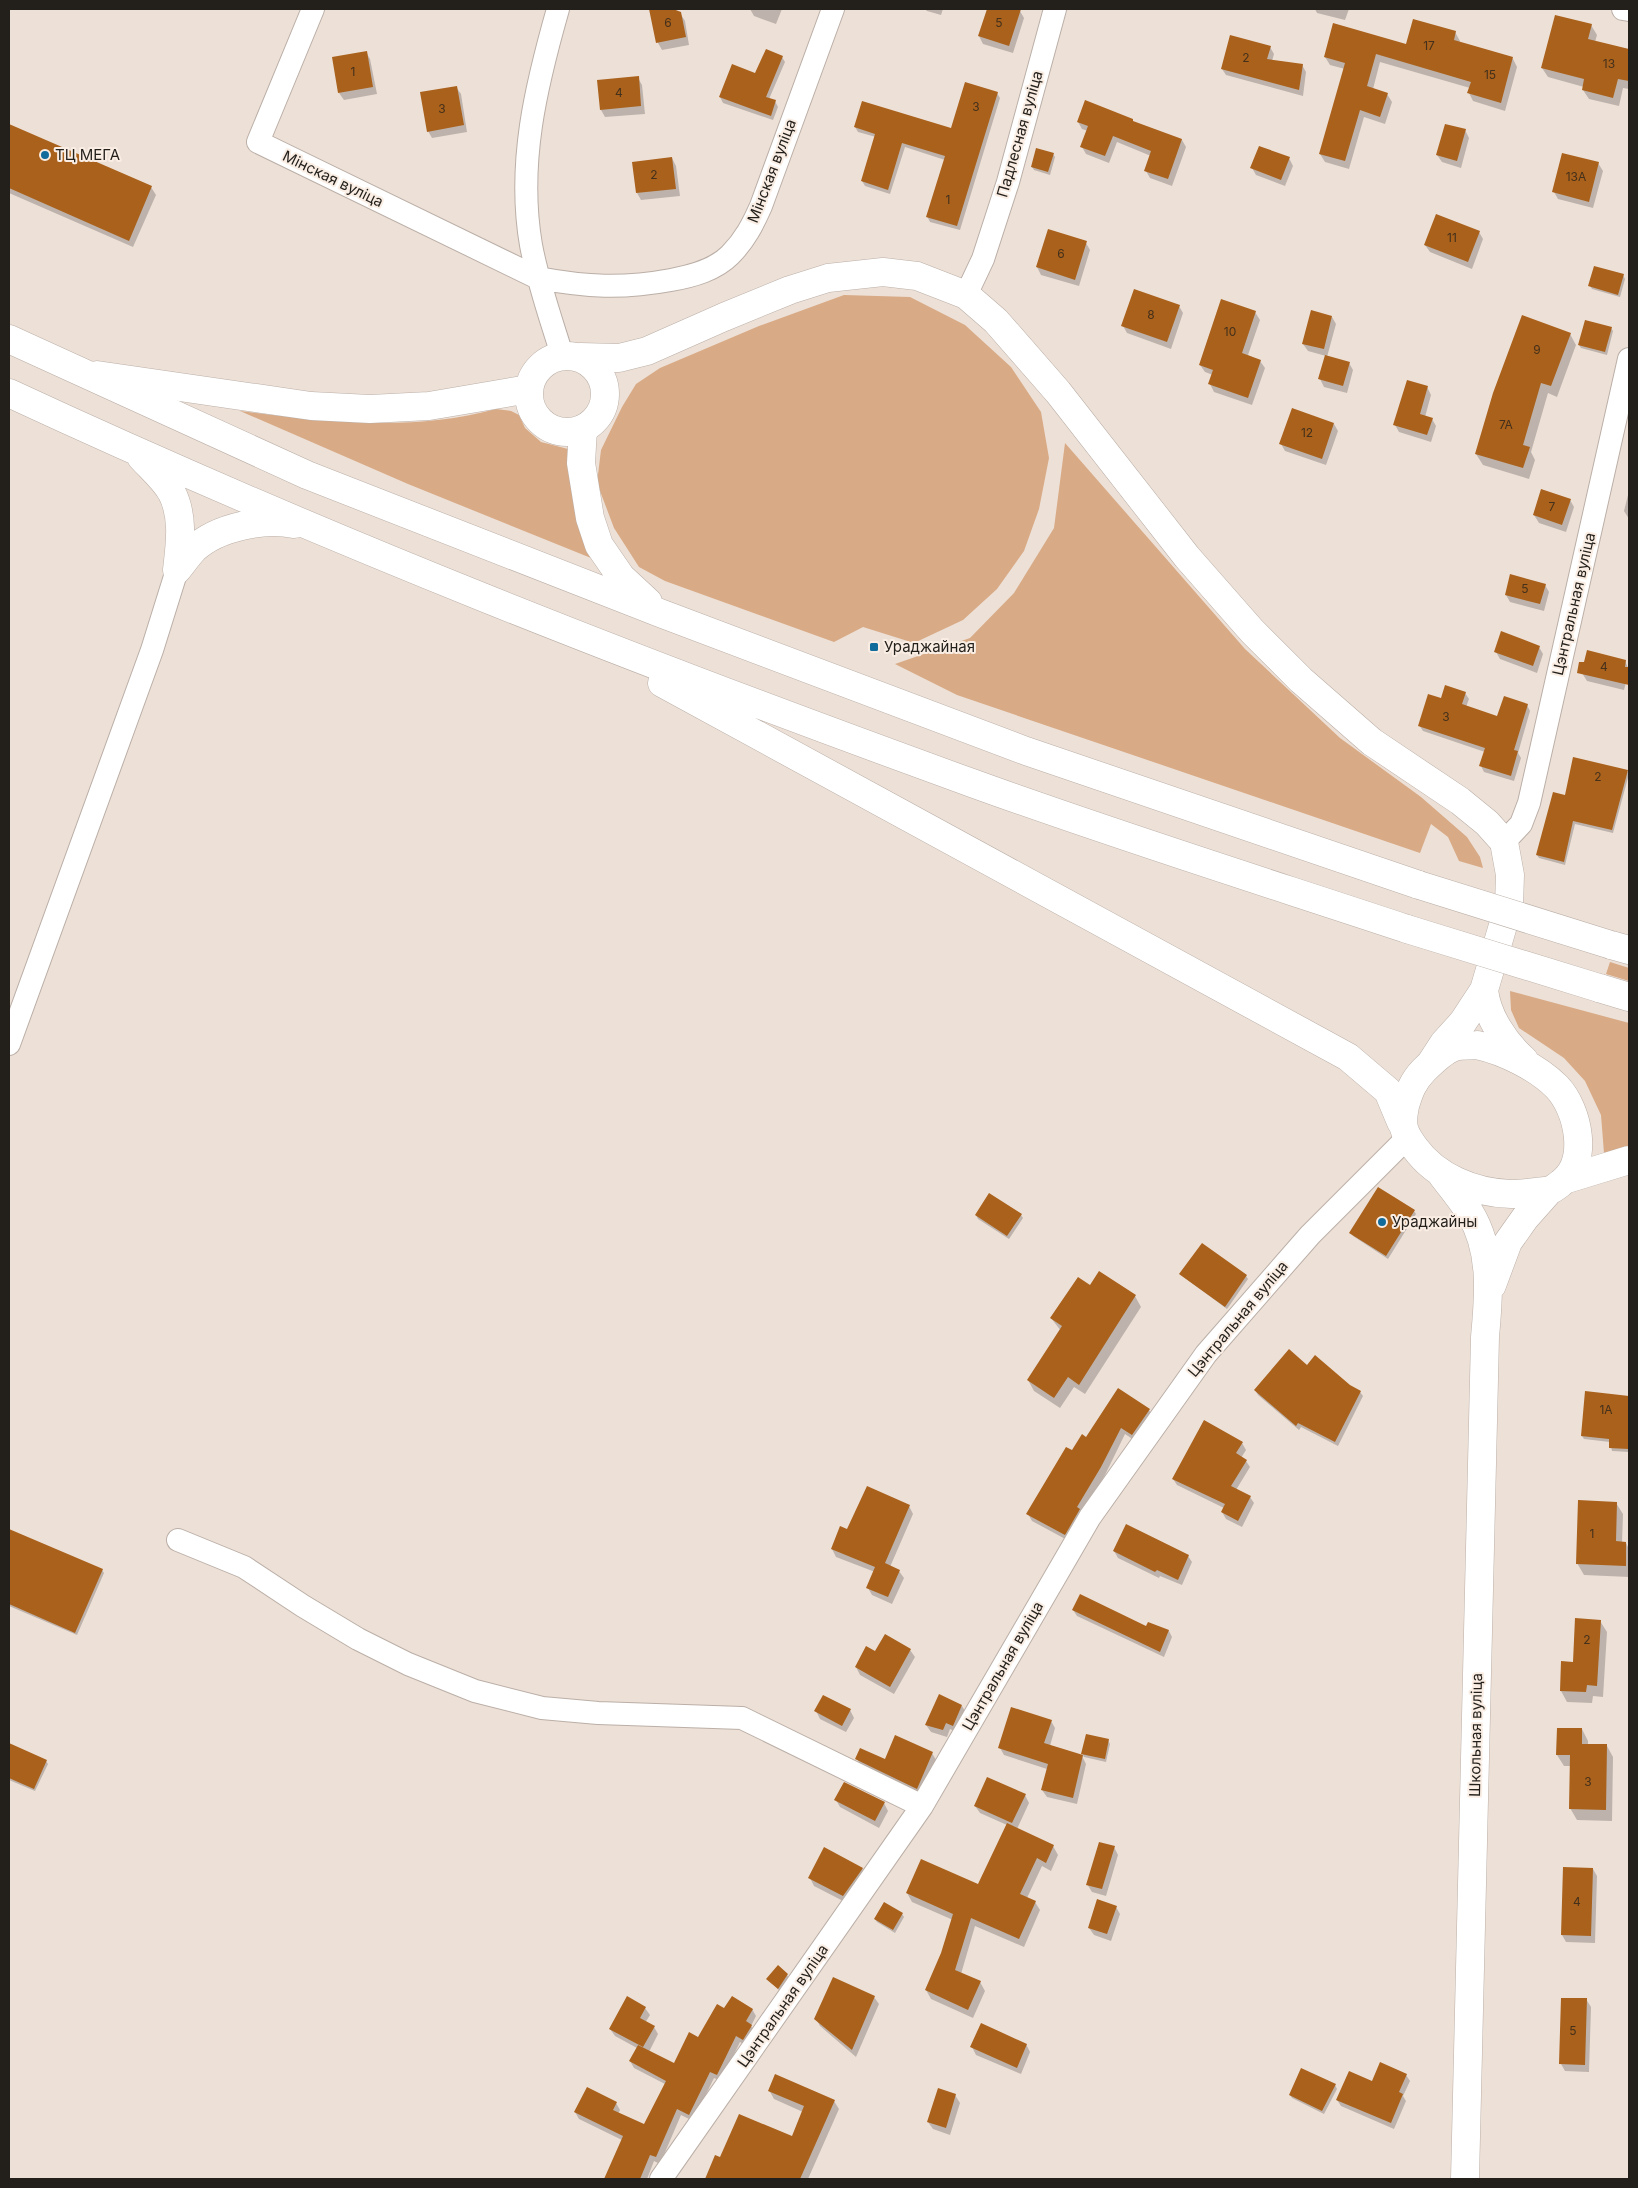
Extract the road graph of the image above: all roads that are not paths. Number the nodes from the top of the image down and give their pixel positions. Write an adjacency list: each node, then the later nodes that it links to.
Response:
1 (313, 9): 7 (street, Мінская вуліца)
2 (558, 9): 7 (street)
3 (834, 9): 7 (street, Мінская вуліца)
4 (1055, 9): 8 (street, Падлесная вуліца)
5 (1622, 9): 6 (street)
6 (1629, 10)
7 (538, 278): 11 (street)
8 (966, 295): 10 (main road); 23 (main road)
9 (9, 339): 13 (main road)
10 (646, 351): 11 (main road); 16 (main road)
11 (571, 356): 14 (main road); 16 (main road)
12 (1629, 359): 23 (street, Цэнтральная вуліца)
13 (84, 373): 14 (main road); 21 (main road)
14 (529, 389): 17 (main road)
15 (9, 393): 18 (main road)
16 (606, 398): 17 (main road)
17 (584, 429): 21 (main road)
18 (138, 453): 19 (main road); 20 (main road)
19 (320, 529): 20 (main road); 22 (main road)
20 (177, 570): 27 (street)
21 (660, 613): 24 (main road, bridge)
22 (550, 626): 26 (main road, bridge); 30 (main road)
23 (1504, 842): 25 (main road)
24 (1620, 948)
25 (1484, 990): 28 (main road); 29 (main road)
26 (1629, 997)
27 (9, 1044)
28 (1431, 1063): 29 (main road); 30 (main road)
29 (1536, 1071): 33 (main road)
30 (1404, 1130): 32 (main road); 36 (street, Цэнтральная вуліца)
31 (1629, 1160): 33 (main road)
32 (1442, 1175): 33 (main road); 34 (main road)
33 (1558, 1185): 34 (main road)
34 (1490, 1291): 38 (main road, Школьная вуліца)
35 (178, 1540): 36 (street)
36 (922, 1806): 37 (street, Цэнтральная вуліца)
37 (661, 2179)
38 (1465, 2179)

